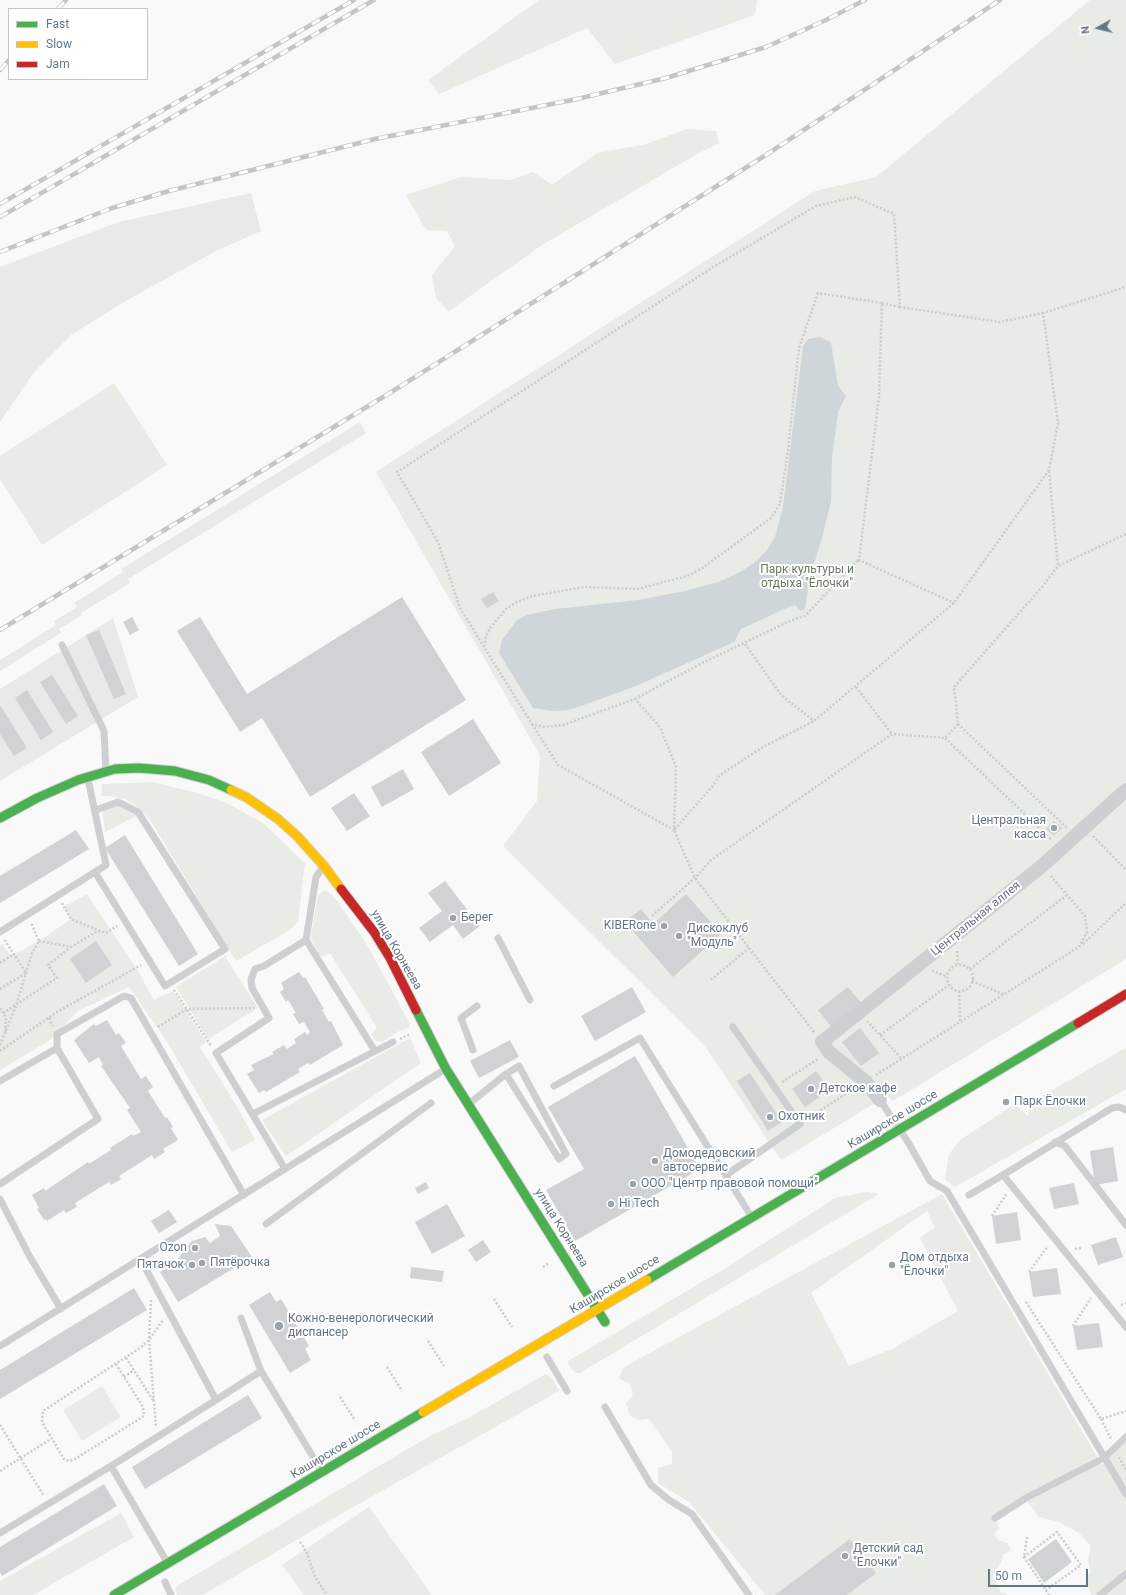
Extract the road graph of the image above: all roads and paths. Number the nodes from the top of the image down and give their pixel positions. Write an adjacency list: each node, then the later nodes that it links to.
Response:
1 (1126, 287): 4 (path)
2 (882, 303): 3 (path); 7 (path); 12 (path)
3 (900, 307): 4 (path); 12 (path)
4 (1043, 313): 5 (path)
5 (1049, 470): 8 (path); 9 (path)
6 (1126, 534): 8 (path)
7 (859, 560): 9 (path); 11 (path)
8 (1058, 566): 17 (path)
9 (954, 603): 13 (path)
10 (62, 644): 20 (lane)
11 (745, 644): 14 (path); 15 (path)
12 (484, 647): 16 (path)
13 (856, 687): 15 (path); 18 (path)
14 (634, 699): 16 (path); 25 (path)
15 (814, 721): 25 (path)
16 (532, 724): 25 (path)
17 (958, 724): 19 (path); 26 (path)
18 (892, 734): 19 (path); 32 (path)
19 (946, 738): 27 (path)
20 (106, 771): 21 (main road, улица Корнеева); 28 (main road, улица Корнеева)
21 (87, 777): 23 (lane); 24 (main road, улица Корнеева)
22 (1126, 790): 26 (street, Центральная аллея)
23 (96, 810): 31 (lane); 54 (lane)
24 (0, 818)
25 (674, 830): 32 (path)
26 (1080, 832): 27 (street, Центральная аллея); 30 (path)
27 (1062, 849): 29 (street, Центральная аллея)
28 (324, 866): 42 (lane); 82 (main road, улица Корнеева)
29 (1042, 866): 33 (path); 67 (street, Центральная аллея)
30 (1126, 870)
31 (95, 872): 34 (lane); 38 (lane)
32 (695, 878): 37 (path); 46 (path)
33 (1067, 895): 45 (path); 50 (path)
34 (57, 896): 36 (lane); 39 (path)
35 (1126, 903): 45 (path)
36 (27, 915): 40 (lane); 43 (path)
37 (652, 916)
38 (125, 921): 39 (path); 48 (lane)
39 (100, 931): 44 (path)
40 (0, 933): 47 (path)
41 (498, 938): 60 (lane)
42 (306, 940): 64 (lane); 77 (lane)
43 (39, 941): 44 (path); 51 (path)
44 (71, 947): 61 (path)
45 (1079, 947): 59 (path)
46 (749, 948): 52 (path); 75 (path)
47 (14, 954): 49 (path); 51 (path)
48 (149, 961): 54 (lane); 79 (path)
49 (0, 963)
50 (970, 970): 53 (path); 55 (path)
51 (26, 974): 56 (path); 61 (path)
52 (711, 980)
53 (972, 981): 57 (path); 59 (path)
54 (170, 983): 65 (path)
55 (949, 985): 57 (path); 72 (path)
56 (0, 990)
57 (959, 991): 68 (path)
58 (1126, 994): 94 (main road, Каширское шоссе)
59 (1005, 995): 68 (path)
60 (530, 1000)
61 (16, 1006): 66 (path); 71 (path)
62 (477, 1006): 78 (lane)
63 (0, 1008): 66 (path)
64 (264, 1008): 65 (path); 80 (lane)
65 (187, 1009): 70 (path); 80 (path)
66 (3, 1013): 71 (path)
67 (860, 1014): 72 (path); 75 (street, Центральная аллея)
68 (960, 1023): 81 (path)
69 (733, 1027): 87 (lane)
70 (151, 1032): 76 (lane); 103 (lane)
71 (4, 1035): 74 (path)
72 (880, 1035): 81 (path)
73 (393, 1042): 77 (lane)
74 (0, 1046)
75 (825, 1047): 85 (street); 87 (path)
76 (57, 1048): 84 (lane); 101 (lane)
77 (375, 1050): 92 (lane)
78 (473, 1050)
79 (0, 1051)
80 (216, 1053): 92 (lane)
81 (902, 1059): 85 (path)
82 (446, 1069): 90 (main road, улица Корнеева); 98 (lane)
83 (506, 1074): 83 (lane); 90 (lane)
84 (0, 1081)
85 (866, 1082): 88 (street); 93 (path)
86 (554, 1086): 100 (lane)
87 (775, 1087): 93 (lane)
88 (880, 1100): 94 (lane)
89 (431, 1103): 108 (lane)
90 (468, 1104): 120 (main road, улица Корнеева)
91 (1126, 1110): 96 (lane)
92 (253, 1114): 98 (lane)
93 (800, 1124): 100 (lane)
94 (900, 1130): 97 (lane); 107 (main road, Каширское шоссе)
95 (919, 1136): 97 (main road)
96 (1055, 1142): 99 (lane); 109 (lane)
97 (905, 1144): 151 (lane)
98 (285, 1169): 103 (lane)
99 (1003, 1174): 102 (lane); 104 (lane)
100 (726, 1175): 107 (lane)
101 (0, 1184)
102 (1012, 1186): 106 (path); 110 (lane)
103 (244, 1195): 111 (lane)
104 (968, 1195)
105 (0, 1199): 119 (lane)
106 (992, 1216)
107 (752, 1218): 120 (main road, Каширское шоссе)
108 (266, 1224)
109 (1126, 1225)
110 (1054, 1238): 114 (path); 116 (lane)
111 (141, 1260): 115 (lane); 119 (lane)
112 (551, 1262): 113 (path)
113 (543, 1267)
114 (1029, 1272)
115 (152, 1281): 121 (lane); 127 (path)
116 (1096, 1290): 124 (path); 126 (lane)
117 (494, 1299): 125 (path)
118 (1024, 1300): 144 (path)
119 (61, 1309): 129 (lane)
120 (598, 1309): 123 (main road, улица Корнеева); 154 (main road, Каширское шоссе)
121 (169, 1312): 127 (path); 141 (lane)
122 (241, 1318): 136 (lane)
123 (605, 1322)
124 (1073, 1326)
125 (512, 1327)
126 (1126, 1328)
127 (149, 1340): 131 (path); 142 (path)
128 (428, 1341): 133 (path)
129 (0, 1346)
130 (546, 1357): 139 (lane)
131 (126, 1358): 132 (path); 135 (path)
132 (116, 1364): 137 (path); 149 (path)
133 (444, 1366)
134 (387, 1367): 138 (path)
135 (134, 1370): 137 (path); 142 (path)
136 (261, 1372): 141 (lane); 154 (lane)
137 (124, 1377): 149 (path)
138 (402, 1391)
139 (567, 1391)
140 (340, 1397): 145 (path)
141 (216, 1400): 147 (lane)
142 (153, 1401): 147 (path)
143 (606, 1408): 171 (lane)
144 (1126, 1411)
145 (354, 1419)
146 (0, 1425): 150 (path)
147 (160, 1435): 152 (lane)
148 (1126, 1437): 151 (lane)
149 (51, 1439): 150 (path)
150 (21, 1458): 153 (path); 156 (path)
151 (1104, 1458): 155 (lane); 157 (lane)
152 (111, 1466): 156 (lane); 162 (lane)
153 (0, 1471)
154 (322, 1472): 162 (main road, Каширское шоссе)
155 (1126, 1494)
156 (49, 1504): 158 (lane)
157 (995, 1518)
158 (0, 1533)
159 (1027, 1537): 161 (path)
160 (300, 1542): 170 (path)
161 (1024, 1557): 167 (path); 167 (path)
162 (168, 1564): 168 (main road, Каширское шоссе)
163 (1126, 1574): 173 (lane)
164 (175, 1576): 165 (main road)
165 (165, 1582): 166 (main road); 169 (lane)
166 (154, 1588)
167 (1046, 1590): 172 (path)
168 (114, 1595)
169 (172, 1595)
170 (327, 1595)
171 (750, 1595)
172 (1049, 1595)
173 (1100, 1595)

